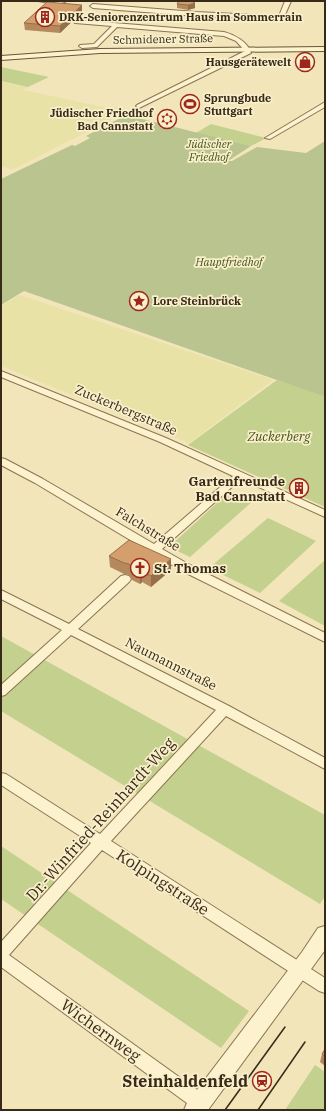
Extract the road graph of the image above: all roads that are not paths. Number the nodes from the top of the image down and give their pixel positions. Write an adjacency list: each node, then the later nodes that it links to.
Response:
1 (40, 1): 3 (street)
2 (288, 1): 6 (street)
3 (62, 3)
4 (96, 7): 6 (street)
5 (90, 15): 8 (street)
6 (280, 17): 7 (street)
7 (298, 19)
8 (85, 20)
9 (77, 22): 10 (street)
10 (116, 25): 11 (street); 13 (street)
11 (82, 46)
12 (325, 49): 13 (main road, Schmidener Straße)
13 (247, 51): 14 (main road, Schmidener Straße); 16 (street)
14 (1, 58)
15 (325, 104): 17 (street)
16 (139, 106)
17 (318, 108): 18 (street); 19 (street)
18 (325, 110)
19 (268, 138)
20 (1, 374): 22 (street, Zuckerbergstraße)
21 (1, 461): 24 (street, Falchstraße)
22 (240, 475): 23 (street, Zuckerbergstraße); 24 (street)
23 (325, 514)
24 (155, 549): 28 (street, Falchstraße)
25 (125, 579): 27 (street)
26 (1, 594): 27 (street, Naumannstraße)
27 (69, 629): 29 (street); 30 (street, Naumannstraße)
28 (325, 638)
29 (1, 692)
30 (225, 709): 31 (street, Naumannstraße); 33 (street, Dr.-Winfried-Reinhardt-Weg)
31 (325, 764)
32 (1, 778): 33 (street, Kolpingstraße)
33 (101, 842): 35 (street, Dr.-Winfried-Reinhardt-Weg); 37 (street, Kolpingstraße)
34 (325, 934): 37 (street)
35 (1, 953)
36 (1, 958): 39 (street, Wichernweg)
37 (300, 970): 38 (street, Kolpingstraße); 39 (street)
38 (325, 986)
39 (198, 1106)

